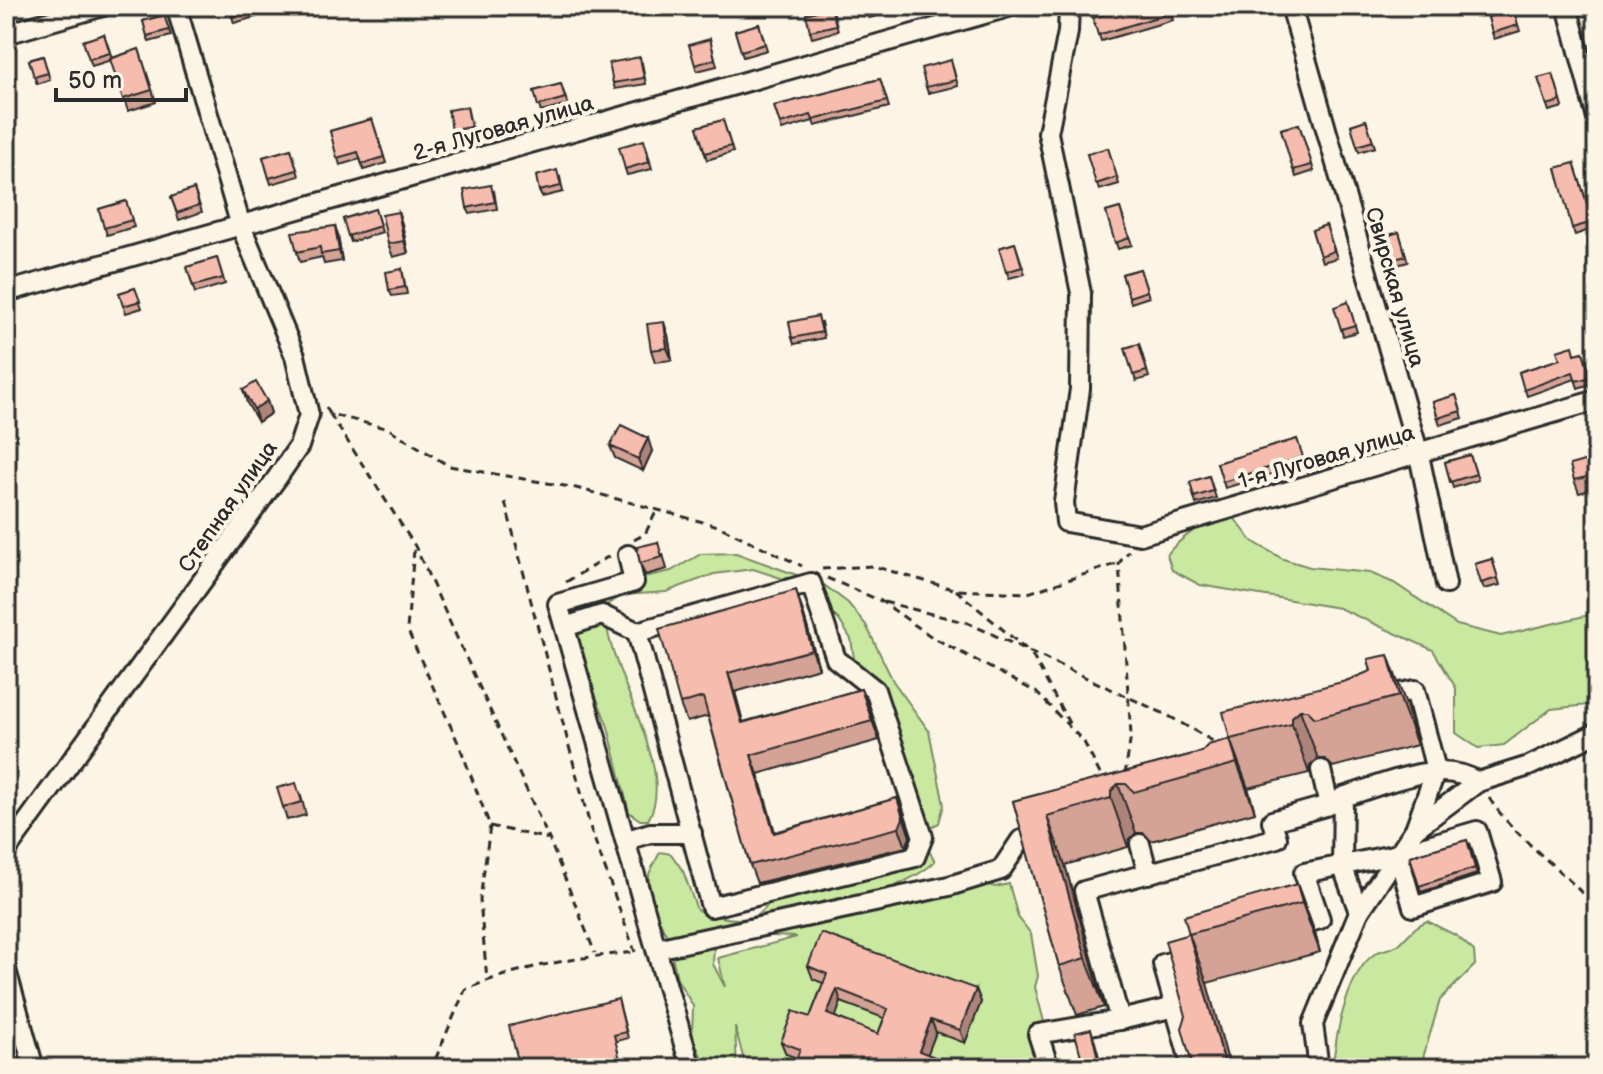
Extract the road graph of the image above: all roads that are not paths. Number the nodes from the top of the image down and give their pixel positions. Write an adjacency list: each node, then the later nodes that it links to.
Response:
1 (103, 6): 7 (street)
2 (176, 6): 9 (street, Степная улица)
3 (1012, 6): 9 (street, 2-я Луговая улица)
4 (1069, 6): 12 (street, 1-я Луговая улица)
5 (1291, 6): 12 (street, Свирская улица)
6 (1567, 6): 8 (street)
7 (6, 34)
8 (1597, 119)
9 (241, 226): 10 (street, 2-я Луговая улица); 27 (street, Степная улица)
10 (6, 292)
11 (1597, 400): 12 (street, 1-я Луговая улица)
12 (1419, 455): 14 (street, Свирская улица)
13 (628, 555): 15 (street)
14 (1446, 584)
15 (565, 627): 16 (street); 25 (street)
16 (637, 632): 24 (street); 24 (street)
17 (1368, 708): 20 (street)
18 (1597, 733): 21 (street)
19 (1321, 770): 30 (street)
20 (1436, 770): 21 (street); 23 (street); 29 (street)
21 (1478, 782): 23 (street)
22 (1063, 829): 33 (street)
23 (1415, 829): 28 (street)
24 (692, 833): 25 (street)
25 (627, 840): 33 (street)
26 (1140, 844): 30 (street)
27 (6, 851)
28 (1398, 854): 28 (street); 29 (street); 31 (street)
29 (1342, 865): 31 (street); 32 (street)
30 (1148, 874): 37 (street)
31 (1359, 912): 42 (street)
32 (1277, 932)
33 (656, 949): 39 (street)
34 (1206, 952): 36 (street)
35 (6, 970): 38 (street)
36 (1175, 1007): 37 (street); 41 (street)
37 (1120, 1020): 40 (street)
38 (34, 1068)
39 (691, 1068)
40 (1049, 1068)
41 (1192, 1068)
42 (1319, 1068)

